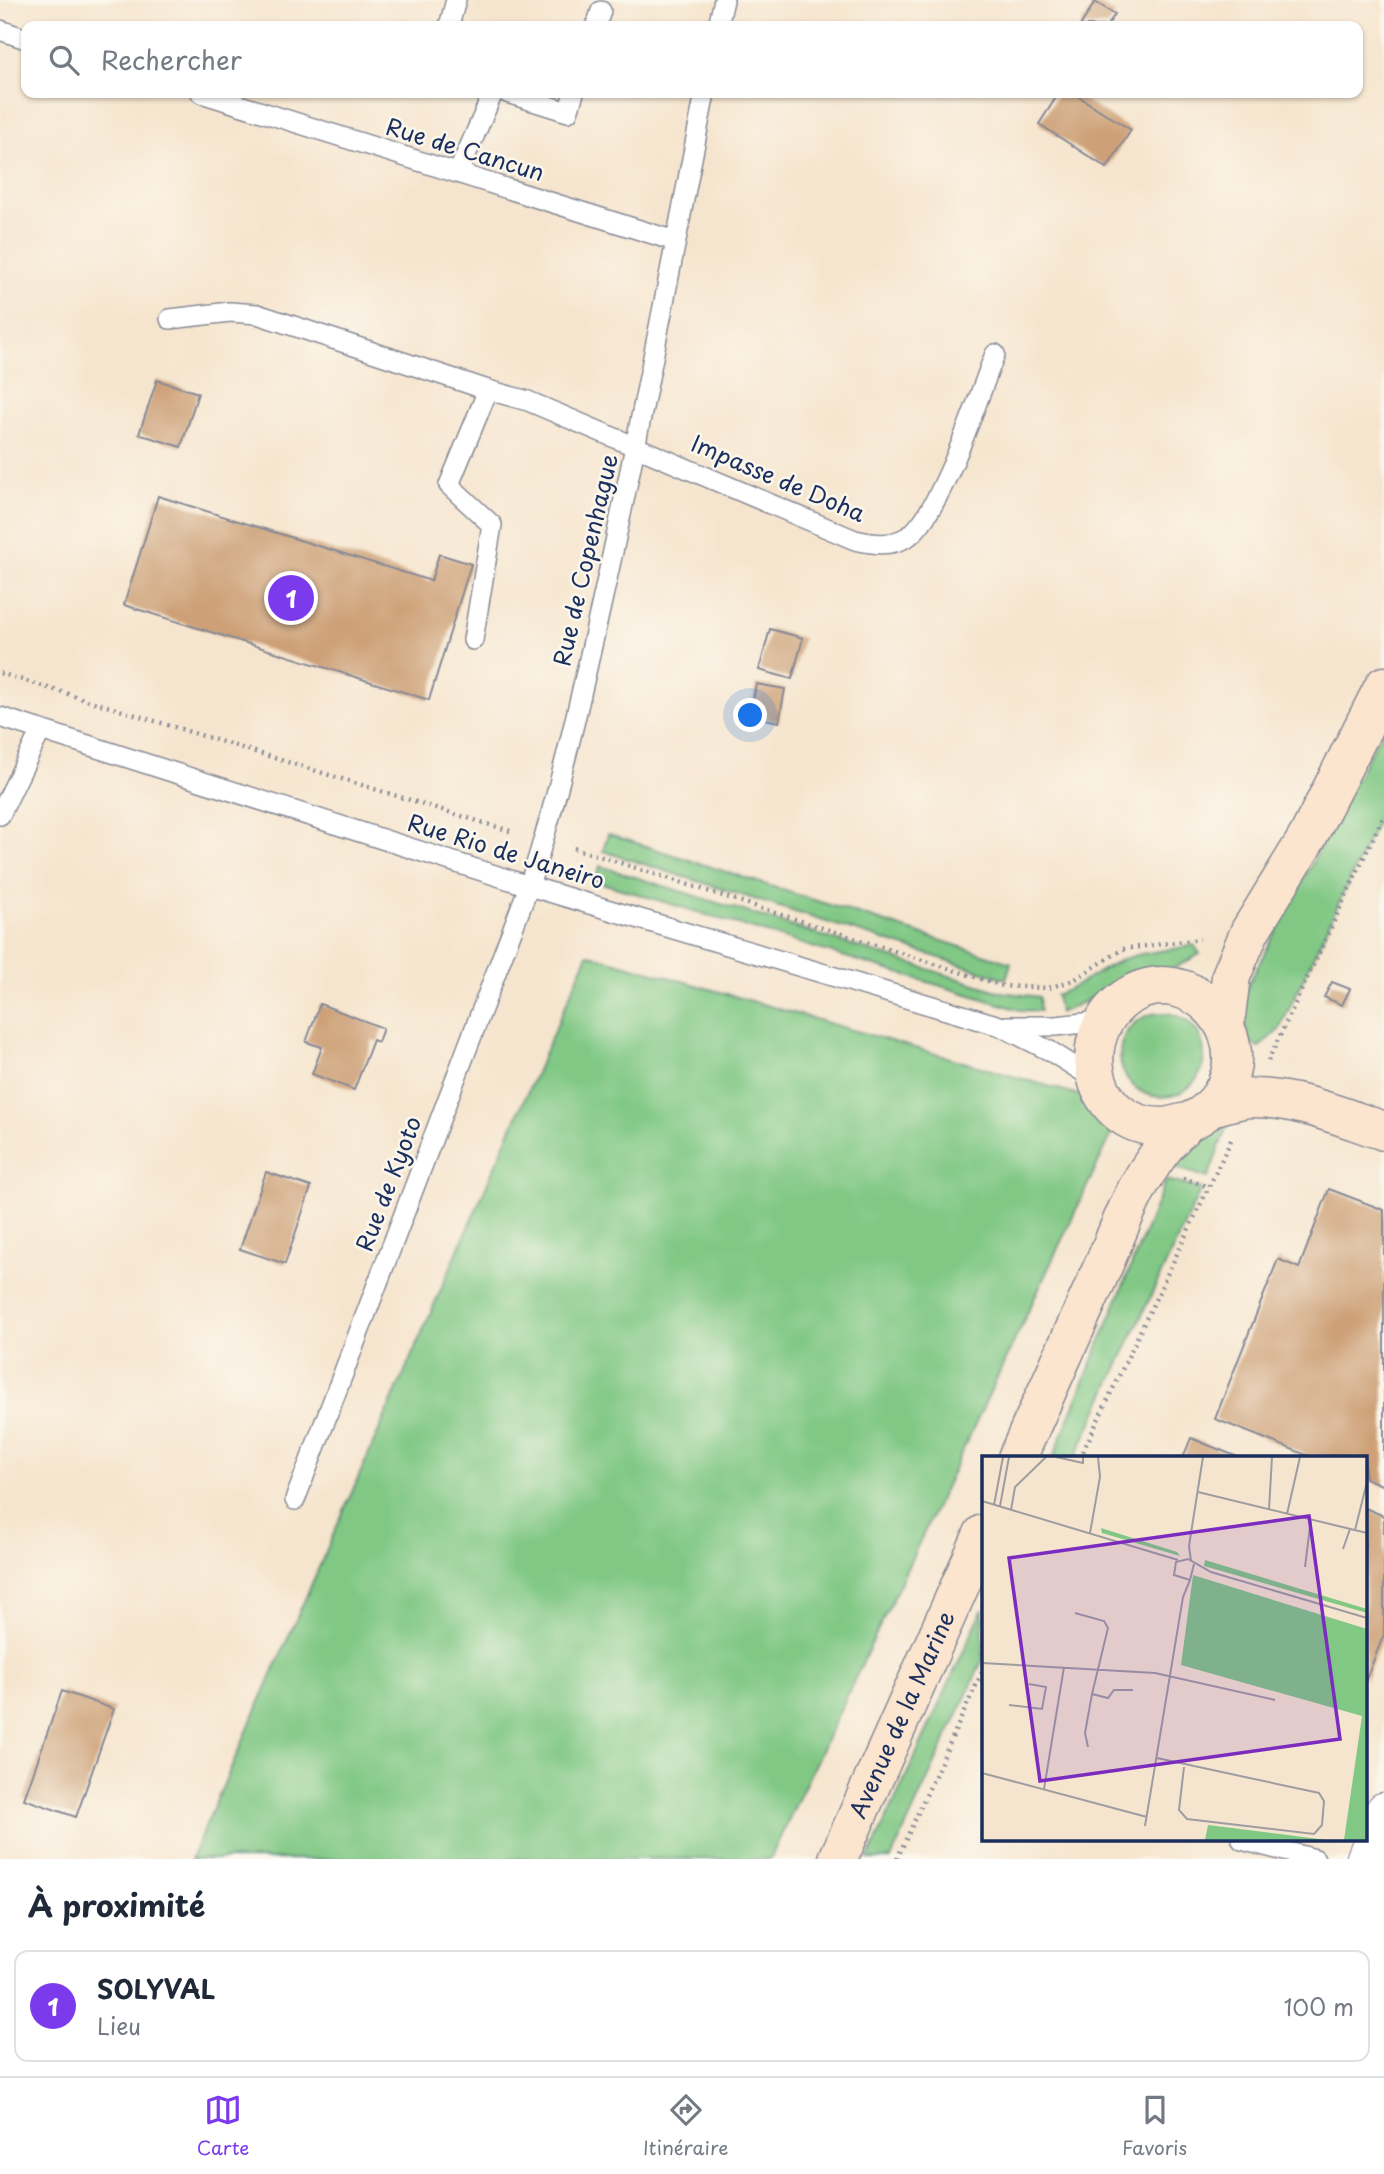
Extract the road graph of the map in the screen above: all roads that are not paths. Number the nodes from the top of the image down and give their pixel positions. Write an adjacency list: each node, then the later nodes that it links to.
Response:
1 (456, 0): 3 (lane)
2 (724, 0): 4 (lane)
3 (450, 21)
4 (719, 21)
5 (0, 30): 6 (lane)
6 (21, 37)
7 (217, 98): 12 (lane, Rue de Cancun)
8 (492, 98): 12 (lane)
9 (524, 98): 10 (lane)
10 (573, 98)
11 (704, 98): 13 (lane, Rue de Copenhague)
12 (458, 173): 13 (lane, Rue de Cancun)
13 (675, 241): 17 (lane, Rue de Copenhague)
14 (170, 319): 16 (lane, Impasse de Doha)
15 (995, 354): 17 (lane, Impasse de Doha)
16 (488, 390): 17 (lane, Impasse de Doha); 18 (lane)
17 (638, 446): 23 (lane, Rue de Copenhague)
18 (473, 640)
19 (1384, 686): 24 (main road)
20 (0, 717): 21 (lane, Rue Rio de Janeiro)
21 (41, 730): 22 (lane); 23 (lane, Rue Rio de Janeiro)
22 (0, 815)
23 (529, 886): 27 (lane, Rue Rio de Janeiro); 36 (lane, Rue de Kyoto)
24 (1250, 931): 25 (main road); 28 (main road)
25 (1185, 990): 26 (main road); 28 (main road)
26 (1102, 1021): 27 (lane, Rue Rio de Janeiro); 29 (main road)
27 (1000, 1026): 29 (lane, Rue Rio de Janeiro)
28 (1228, 1038): 30 (main road); 31 (main road)
29 (1097, 1081): 32 (main road)
30 (1302, 1104): 31 (main road); 33 (main road)
31 (1199, 1114): 32 (main road); 34 (main road)
32 (1125, 1116): 34 (main road)
33 (1384, 1130)
34 (1126, 1215): 35 (main road)
35 (1018, 1456)
36 (295, 1500)
37 (982, 1536): 40 (main road, Avenue de la Marine)
38 (1384, 1811): 42 (street)
39 (1250, 1842): 41 (lane)
40 (838, 1859)
41 (1315, 1859)
42 (1365, 1859)

